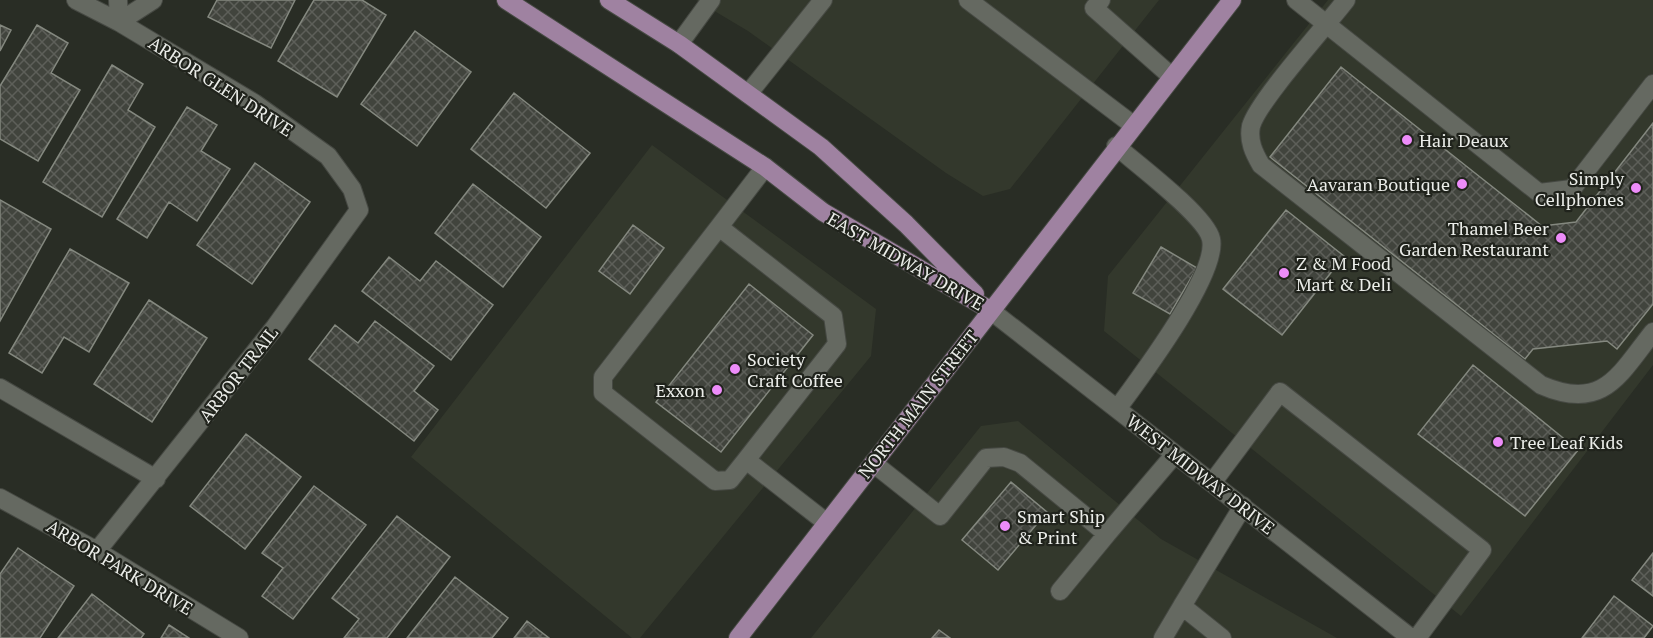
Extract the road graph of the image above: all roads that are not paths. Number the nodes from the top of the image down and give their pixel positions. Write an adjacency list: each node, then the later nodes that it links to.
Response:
1 (76, 0): 13 (street, ARBOR GLEN DRIVE)
2 (118, 0): 13 (street)
3 (153, 0): 13 (street)
4 (506, 0): 21 (main road, EAST MIDWAY DRIVE)
5 (609, 0): 15 (main road, EAST MIDWAY DRIVE)
6 (711, 0): 15 (street)
7 (823, 0): 18 (street)
8 (968, 0): 19 (street)
9 (1101, 0): 16 (street)
10 (1232, 0): 16 (main road, NORTH MAIN STREET)
11 (1296, 0): 14 (street)
12 (1346, 0): 14 (street)
13 (119, 22): 22 (street, ARBOR GLEN DRIVE)
14 (1327, 25): 17 (street); 25 (street)
15 (679, 44): 18 (main road, EAST MIDWAY DRIVE)
16 (1171, 76): 19 (main road, NORTH MAIN STREET)
17 (1653, 84)
18 (748, 94): 24 (main road, EAST MIDWAY DRIVE)
19 (1133, 126): 20 (main road, NORTH MAIN STREET)
20 (1116, 147): 24 (main road, NORTH MAIN STREET); 27 (street)
21 (765, 167): 23 (street); 24 (main road, EAST MIDWAY DRIVE)
22 (352, 189): 31 (street, ARBOR TRAIL)
23 (719, 226): 29 (street); 29 (street)
24 (990, 310): 27 (street, WEST MIDWAY DRIVE); 30 (main road, NORTH MAIN STREET)
25 (1653, 332)
26 (0, 388): 31 (street)
27 (1117, 409): 28 (street, WEST MIDWAY DRIVE)
28 (1175, 454): 32 (street, WEST MIDWAY DRIVE); 36 (street)
29 (746, 460): 35 (street)
30 (873, 463): 35 (main road, NORTH MAIN STREET); 36 (street)
31 (156, 480): 37 (street, ARBOR TRAIL)
32 (1212, 483): 34 (street, WEST MIDWAY DRIVE); 45 (street)
33 (0, 498): 37 (street, ARBOR PARK DRIVE)
34 (1243, 506): 39 (street); 44 (street, WEST MIDWAY DRIVE)
35 (826, 523): 41 (main road, NORTH MAIN STREET)
36 (1107, 534): 38 (street)
37 (97, 551): 40 (street, ARBOR PARK DRIVE)
38 (1060, 591)
39 (1182, 606): 42 (street); 43 (street)
40 (239, 638)
41 (738, 638)
42 (1163, 638)
43 (1222, 638)
44 (1411, 638)
45 (1417, 638)

